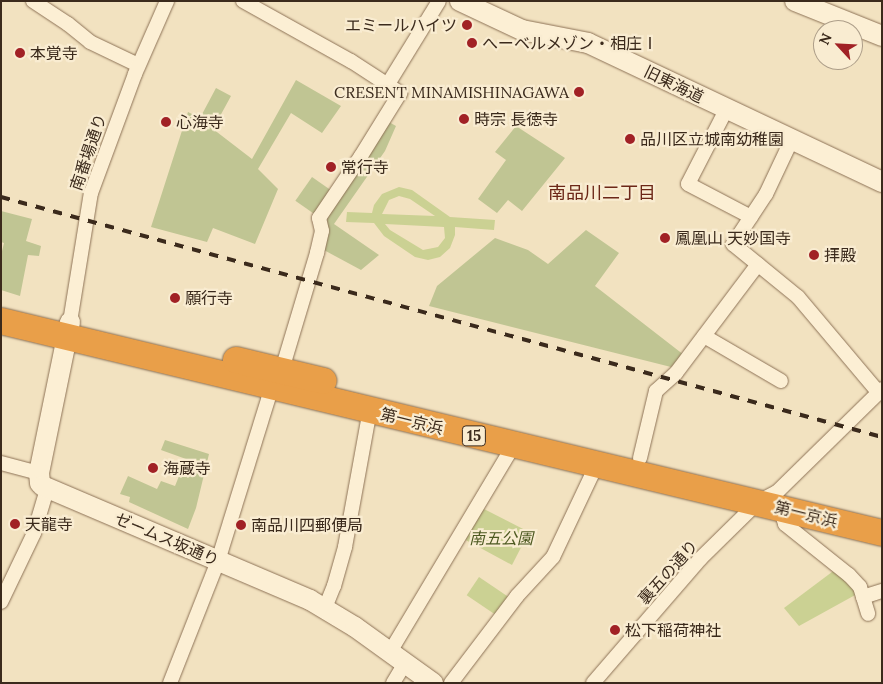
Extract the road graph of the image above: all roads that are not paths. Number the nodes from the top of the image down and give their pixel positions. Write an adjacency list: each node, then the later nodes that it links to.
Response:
1 (33, 1): 9 (street)
2 (167, 1): 9 (street, 南番場通り)
3 (243, 1): 7 (street)
4 (439, 1): 10 (street)
5 (460, 1): 11 (street, 旧東海道)
6 (795, 1): 8 (street)
7 (260, 5): 10 (street)
8 (882, 36)
9 (138, 65): 18 (street, 南番場通り)
10 (388, 84): 20 (street)
11 (726, 110): 12 (street, 旧東海道); 14 (street)
12 (792, 139): 13 (street, 旧東海道); 14 (street)
13 (882, 182)
14 (751, 217): 15 (street)
15 (758, 264): 19 (street); 22 (street)
16 (1, 305): 18 (highway, 第一京浜 / 15)
17 (1, 321): 18 (highway, 第一京浜 / 15)
18 (68, 330): 20 (highway, 第一京浜 / 15); 28 (street)
19 (704, 336): 21 (street); 25 (street)
20 (277, 379): 23 (highway, 第一京浜 / 15); 25 (highway, 第一京浜 / 15); 32 (street)
21 (781, 381)
22 (880, 390): 29 (street, 裏五の通り)
23 (370, 410): 24 (highway, 第一京浜 / 15); 36 (street)
24 (514, 446): 27 (highway, 第一京浜 / 15); 38 (street)
25 (640, 458): 29 (highway, 第一京浜 / 15)
26 (1, 463): 28 (street)
27 (597, 464): 29 (highway, 第一京浜 / 15); 42 (street)
28 (43, 481): 32 (street, ゼームス坂通り); 35 (street)
29 (771, 501): 30 (highway, 第一京浜 / 15); 31 (highway, 第一京浜 / 15); 34 (street); 43 (street, 裏五の通り)
30 (882, 516)
31 (882, 533)
32 (218, 561): 36 (street, ゼームス坂通り); 39 (street)
33 (882, 591): 34 (street)
34 (863, 597): 37 (street)
35 (1, 602)
36 (325, 608): 38 (street, ゼームス坂通り)
37 (868, 614)
38 (397, 657): 40 (street); 41 (street, ゼームス坂通り)
39 (172, 682)
40 (393, 683)
41 (433, 683)
42 (451, 683)
43 (593, 683)

